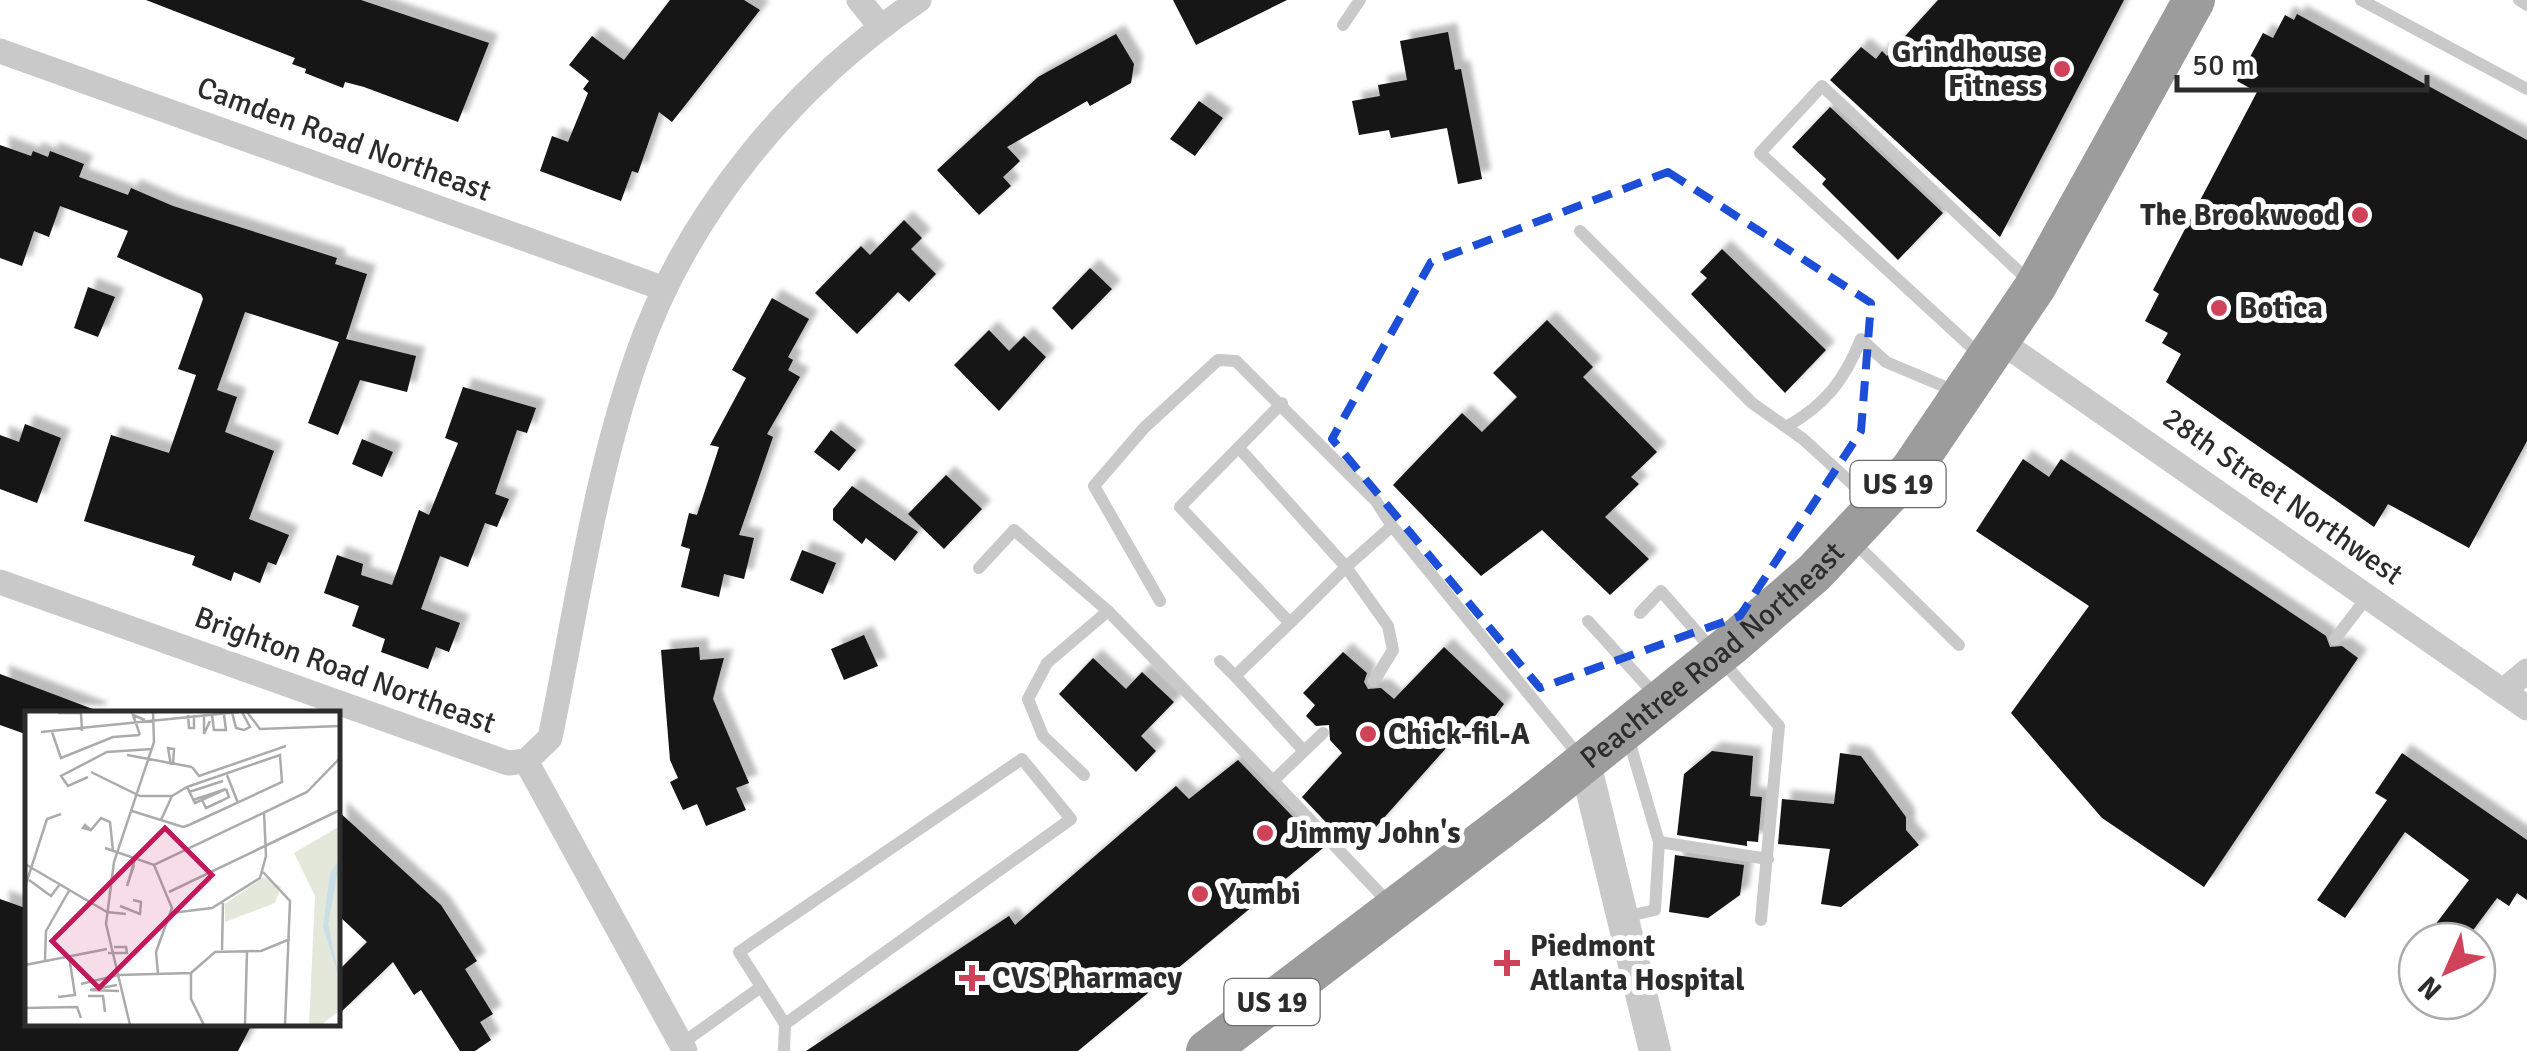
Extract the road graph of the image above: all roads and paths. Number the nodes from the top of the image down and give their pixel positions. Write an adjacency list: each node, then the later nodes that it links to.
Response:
1 (859, 0): 9 (street)
2 (919, 0): 9 (street)
3 (1360, 0): 8 (lane)
4 (2194, 0): 13 (highway, Peachtree Road Northeast / US 19)
5 (2361, 0): 11 (lane)
6 (2518, 0): 7 (lane)
7 (2527, 5)
8 (1343, 25)
9 (880, 26): 14 (street)
10 (0, 50): 14 (street, Camden Road Northeast)
11 (2527, 89)
12 (1580, 231): 17 (lane)
13 (2035, 287): 15 (highway, Peachtree Road Northeast / US 19); 15 (lane)
14 (665, 289): 43 (street)
15 (1984, 366): 17 (lane); 19 (highway, Peachtree Road Northeast / US 19); 24 (street, 28th Street Northwest)
16 (1282, 404): 18 (lane); 20 (lane); 25 (lane)
17 (1786, 427): 19 (lane)
18 (1238, 448): 21 (lane); 29 (lane)
19 (1862, 521): 31 (lane); 32 (highway, Peachtree Road Northeast / US 19)
20 (1392, 526): 21 (lane); 44 (lane)
21 (1346, 567): 29 (lane); 36 (lane)
22 (979, 568): 26 (lane)
23 (0, 582): 43 (street, Brighton Road Northeast)
24 (2370, 594): 30 (lane); 37 (street, 28th Street Northwest)
25 (1160, 601)
26 (1108, 611): 45 (lane); 46 (lane)
27 (1640, 614): 32 (lane)
28 (1588, 621): 38 (lane)
29 (1290, 622): 35 (lane)
30 (2335, 639)
31 (1959, 646)
32 (1719, 654): 38 (highway, Peachtree Road Northeast / US 19); 48 (lane)
33 (1220, 660): 35 (lane)
34 (2527, 671): 37 (street)
35 (1235, 676): 42 (lane)
36 (1374, 681)
37 (2503, 692): 39 (street, 28th Street Northwest)
38 (1661, 702): 40 (highway, Peachtree Road Northeast / US 19)
39 (2527, 708)
40 (1626, 730): 44 (highway, Peachtree Road Northeast / US 19); 47 (lane)
41 (1323, 733): 42 (lane)
42 (1304, 751): 46 (lane)
43 (526, 761): 54 (street, Brighton Road Northeast)
44 (1585, 763): 49 (highway, Peachtree Road Northeast / US 19); 50 (street)
45 (1084, 775)
46 (1274, 781): 49 (lane)
47 (1660, 842): 48 (lane); 50 (lane)
48 (1768, 859): 51 (lane)
49 (1394, 909): 56 (highway, Peachtree Road Northeast / US 19)
50 (1623, 918): 57 (street)
51 (1761, 920)
52 (761, 987): 53 (lane); 53 (lane); 54 (lane)
53 (785, 1024): 55 (lane)
54 (683, 1047)
55 (784, 1051)
56 (1207, 1051)
57 (1655, 1051)

